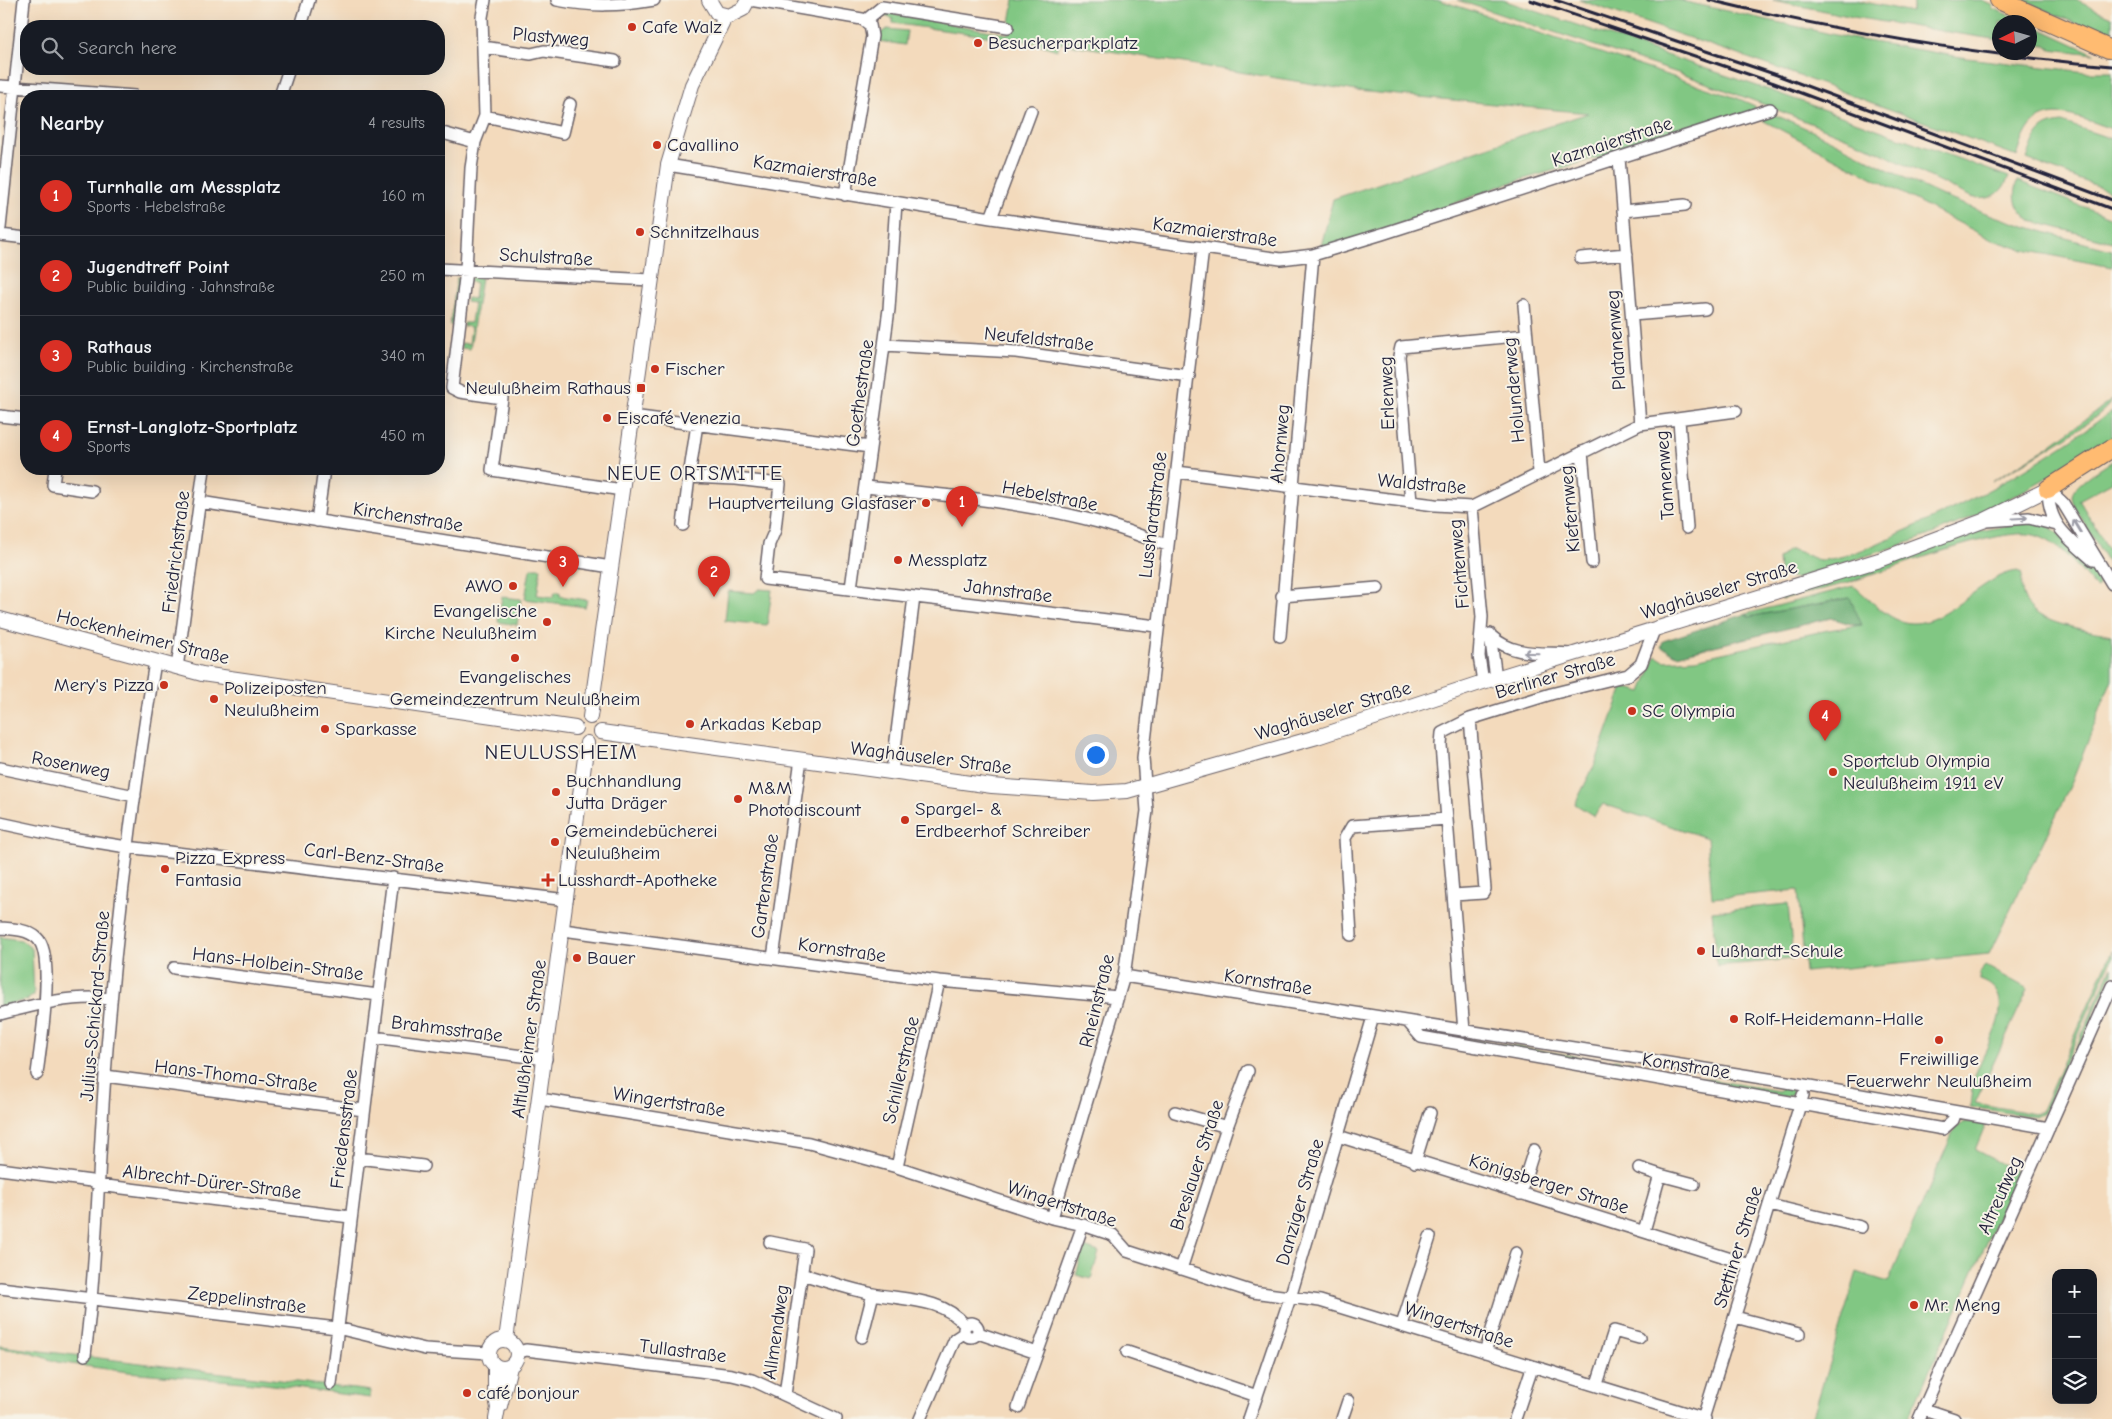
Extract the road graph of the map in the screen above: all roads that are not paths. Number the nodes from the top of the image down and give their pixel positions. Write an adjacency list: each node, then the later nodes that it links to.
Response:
1 (24, 0): 12 (street)
2 (309, 0): 13 (street)
3 (485, 0): 17 (street)
4 (557, 0): 9 (street)
5 (654, 0): 9 (street)
6 (709, 0): 11 (street)
7 (749, 0): 10 (street); 11 (street)
8 (1999, 0): 18 (main road)
9 (595, 3)
10 (801, 4): 14 (street)
11 (724, 15): 32 (street)
12 (22, 20)
13 (303, 20)
14 (868, 22): 15 (street); 33 (street)
15 (1008, 27)
16 (20, 35): 22 (street)
17 (483, 47): 19 (street, Plastyweg); 28 (street)
18 (2109, 49)
19 (615, 62)
20 (286, 75): 24 (street)
21 (0, 86): 22 (street)
22 (14, 87): 23 (street); 38 (street)
23 (54, 90)
24 (282, 90)
25 (570, 104): 28 (street)
26 (1770, 109): 31 (street, Kazmaierstraße)
27 (1031, 111): 37 (street)
28 (485, 116): 30 (street)
29 (445, 134): 30 (street)
30 (475, 142): 46 (street)
31 (1619, 158): 36 (street, Platanenweg); 43 (street, Kazmaierstraße)
32 (668, 165): 33 (street, Kazmaierstraße); 47 (street)
33 (845, 195): 34 (street, Kazmaierstraße)
34 (896, 202): 37 (street, Kazmaierstraße); 52 (street, Goethestraße)
35 (1685, 205): 36 (street)
36 (1623, 211): 42 (street, Platanenweg)
37 (991, 218): 41 (street, Kazmaierstraße)
38 (0, 228)
39 (0, 235): 40 (street)
40 (20, 237)
41 (1203, 248): 43 (street, Kazmaierstraße); 53 (street, Lusshardtstraße)
42 (1627, 254): 44 (street); 50 (street, Platanenweg)
43 (1313, 255): 71 (street, Ahornweg)
44 (1581, 258)
45 (445, 269): 46 (street, Schulstraße)
46 (466, 270): 47 (street, Schulstraße); 73 (street)
47 (651, 280): 56 (street)
48 (1524, 305): 51 (street, Holunderweg)
49 (1705, 309): 50 (street)
50 (1632, 315): 60 (street, Platanenweg)
51 (1526, 335): 65 (street, Holunderweg); 76 (street, Erlenweg)
52 (884, 345): 53 (street, Neufeldstraße); 61 (street, Goethestraße)
53 (1189, 376): 64 (street, Lusshardtstraße)
54 (1736, 411): 58 (street, Waldstraße)
55 (0, 416): 57 (street)
56 (632, 416): 59 (street); 73 (street)
57 (20, 418)
58 (1678, 420): 60 (street, Waldstraße); 82 (street, Tannenweg)
59 (697, 424): 61 (street); 69 (street)
60 (1640, 424): 63 (street, Waldstraße)
61 (870, 447): 70 (street, Goethestraße)
62 (2112, 448): 72 (main road)
63 (1582, 452): 65 (street, Waldstraße); 84 (street, Kiefernweg)
64 (1177, 472): 71 (street, Waldstraße); 83 (street, Lusshardtstraße)
65 (1540, 472): 77 (street, Waldstraße)
66 (54, 475): 74 (street)
67 (203, 475): 75 (street, Friedrichstraße)
68 (323, 475): 78 (street)
69 (689, 477): 80 (street); 88 (street, Jahnstraße)
70 (865, 487): 83 (street, Hebelstraße); 88 (street, Goethestraße)
71 (1294, 487): 76 (street, Waldstraße); 90 (street, Ahornweg)
72 (2048, 489): 79 (street, Waghäuseler Straße); 81 (street); 86 (street, one-way to 72)
73 (622, 490): 85 (street)
74 (92, 492)
75 (200, 502): 78 (street, Kirchenstraße); 100 (street, Friedrichstraße)
76 (1411, 502): 77 (street, Waldstraße)
77 (1472, 507): 92 (street, Fichtenweg)
78 (317, 520): 85 (street, Kirchenstraße)
79 (1983, 521): 81 (street, one-way to 81); 95 (street, Waghäuseler Straße)
80 (682, 525)
81 (2057, 525): 86 (street)
82 (1687, 528)
83 (1167, 545): 94 (street, Lusshardtstraße)
84 (1592, 562)
85 (611, 566): 103 (street)
86 (2100, 566): 87 (street)
87 (2112, 584)
88 (851, 588): 91 (street, Jahnstraße)
89 (1378, 588): 90 (street)
90 (1282, 596): 96 (street, Ahornweg)
91 (914, 597): 94 (street, Jahnstraße); 110 (street)
92 (1482, 617): 97 (street, Fichtenweg); 102 (street, Fichtenweg)
93 (0, 619): 99 (street, Hockenheimer Straße)
94 (1157, 626): 111 (street, Lusshardtstraße)
95 (1654, 630): 98 (street, Waghäuseler Straße); 104 (street, Berliner Straße)
96 (1280, 636)
97 (1491, 636): 98 (street, one-way to 97); 101 (street, Fichtenweg)
98 (1576, 654): 101 (street, Waghäuseler Straße)
99 (155, 662): 100 (street, Hockenheimer Straße); 112 (street, Julius-Schickard-Straße)
100 (177, 668): 105 (street, Hockenheimer Straße)
101 (1496, 678): 102 (street, Waghäuseler Straße)
102 (1483, 682): 111 (street, Waghäuseler Straße)
103 (590, 717): 105 (street); 106 (street)
104 (1470, 719): 113 (street, Berliner Straße); 117 (street)
105 (575, 728): 107 (street)
106 (601, 732): 107 (street); 108 (street, Waghäuseler Straße)
107 (587, 743): 118 (street, Altlußheimer Straße)
108 (801, 759): 110 (street, Waghäuseler Straße); 122 (street, Gartenstraße)
109 (0, 768): 112 (street, Rosenweg)
110 (892, 772): 111 (street, Waghäuseler Straße)
111 (1145, 787): 124 (street, Rheinstraße)
112 (135, 796): 115 (street, Julius-Schickard-Straße)
113 (1447, 819): 117 (street, Berliner Straße); 121 (street)
114 (0, 823): 115 (street, Carl-Benz-Straße)
115 (127, 847): 116 (street, Carl-Benz-Straße); 129 (street, Julius-Schickard-Straße)
116 (393, 878): 118 (street, Carl-Benz-Straße); 127 (street, Friedensstraße)
117 (1454, 895): 134 (street, Berliner Straße)
118 (567, 900): 120 (street, Altlußheimer Straße)
119 (0, 928): 130 (street)
120 (563, 930): 122 (street, Kornstraße); 136 (street, Altlußheimer Straße)
121 (1351, 935)
122 (773, 958): 125 (street, Kornstraße)
123 (174, 968): 127 (street, Hans-Holbein-Straße)
124 (1124, 976): 128 (street, Rheinstraße); 132 (street, Kornstraße)
125 (939, 981): 128 (street, Kornstraße); 154 (street, Schillerstraße)
126 (2112, 986): 148 (street, Altreutweg)
127 (378, 995): 135 (street, Friedensstraße)
128 (1118, 998): 163 (street, Rheinstraße)
129 (111, 999): 130 (street); 139 (street, Julius-Schickard-Straße)
130 (47, 1002): 131 (street); 138 (street)
131 (0, 1014)
132 (1373, 1017): 133 (street, Kornstraße); 149 (street, Danziger Straße)
133 (1408, 1022): 134 (street, Kornstraße); 142 (street, Kornstraße)
134 (1464, 1031): 140 (street, Kornstraße)
135 (373, 1037): 136 (street, Brahmsstraße); 143 (street, Friedensstraße)
136 (546, 1059): 141 (street, Altlußheimer Straße)
137 (1248, 1072): 147 (street, Breslauer Straße)
138 (37, 1074)
139 (104, 1076): 143 (street, Hans-Thoma-Straße); 159 (street, Julius-Schickard-Straße)
140 (1805, 1086): 142 (street, Stettiner Straße); 145 (street, Kornstraße)
141 (540, 1098): 154 (street, Wingertstraße); 184 (street, Altlußheimer Straße)
142 (1800, 1102): 145 (street, Kornstraße); 161 (street, Stettiner Straße)
143 (364, 1110): 151 (street, Friedensstraße)
144 (1175, 1112): 147 (street)
145 (1956, 1112): 148 (street, Kornstraße)
146 (1430, 1114): 152 (street)
147 (1226, 1127): 171 (street, Breslauer Straße)
148 (2049, 1128): 201 (street, Altreutweg)
149 (1338, 1136): 152 (street, Königsberger Straße); 175 (street, Danziger Straße)
150 (1534, 1150): 160 (street)
151 (358, 1158): 153 (street); 162 (street, Friedensstraße)
152 (1415, 1162): 160 (street, Königsberger Straße)
153 (423, 1166)
154 (897, 1167): 163 (street, Wingertstraße)
155 (1640, 1168): 157 (street)
156 (0, 1169): 159 (street, Albrecht-Dürer-Straße)
157 (1660, 1175): 158 (street); 166 (street)
158 (1694, 1184)
159 (98, 1185): 162 (street, Albrecht-Dürer-Straße); 176 (street, Julius-Schickard-Straße)
160 (1520, 1194): 166 (street, Königsberger Straße)
161 (1769, 1205): 165 (street); 170 (street, Stettiner Straße)
162 (350, 1217): 179 (street, Friedensstraße)
163 (1052, 1218): 164 (street, Wingertstraße)
164 (1083, 1225): 171 (street, Wingertstraße); 189 (street)
165 (1861, 1228)
166 (1644, 1232): 170 (street, Königsberger Straße)
167 (1430, 1236): 178 (street)
168 (770, 1242): 172 (street, Allmendweg)
169 (1516, 1253): 186 (street)
170 (1750, 1265): 177 (street, Stettiner Straße)
171 (1181, 1270): 175 (street, Wingertstraße)
172 (802, 1274): 174 (street, Allmendweg); 196 (street, Allmendweg)
173 (0, 1288): 176 (street, Zeppelinstraße)
174 (873, 1294): 180 (street, Allmendweg); 182 (street)
175 (1290, 1298): 178 (street, Wingertstraße); 197 (street, Danziger Straße)
176 (92, 1299): 179 (street, Zeppelinstraße); 190 (street, Julius-Schickard-Straße)
177 (1735, 1317): 181 (street); 207 (street, Stettiner Straße)
178 (1402, 1325): 186 (street, Wingertstraße)
179 (338, 1328): 187 (street, Zeppelinstraße); 194 (street, Friedensstraße)
180 (964, 1329): 189 (street); 203 (street)
181 (1799, 1334)
182 (862, 1337)
183 (1639, 1338): 195 (street)
184 (506, 1340): 187 (street); 188 (street)
185 (1127, 1352): 197 (street)
186 (1486, 1352): 193 (street, Wingertstraße)
187 (489, 1353): 191 (street)
188 (517, 1353): 192 (street); 196 (street, Tullastraße)
189 (1037, 1353): 199 (street)
190 (85, 1355)
191 (495, 1366): 192 (street); 200 (street)
192 (510, 1367): 200 (street)
193 (1532, 1368): 195 (street, Wingertstraße); 206 (street)
194 (330, 1384)
195 (1597, 1384): 207 (street, Wingertstraße)
196 (785, 1395): 202 (street, Tullastraße)
197 (1257, 1396): 204 (street, Danziger Straße)
198 (1348, 1401): 205 (street)
199 (1018, 1407)
200 (497, 1414)
201 (1922, 1414): 208 (street)
202 (836, 1419)
203 (920, 1419)
204 (1249, 1419)
205 (1342, 1419)
206 (1515, 1419)
207 (1704, 1419)
208 (1954, 1419)

